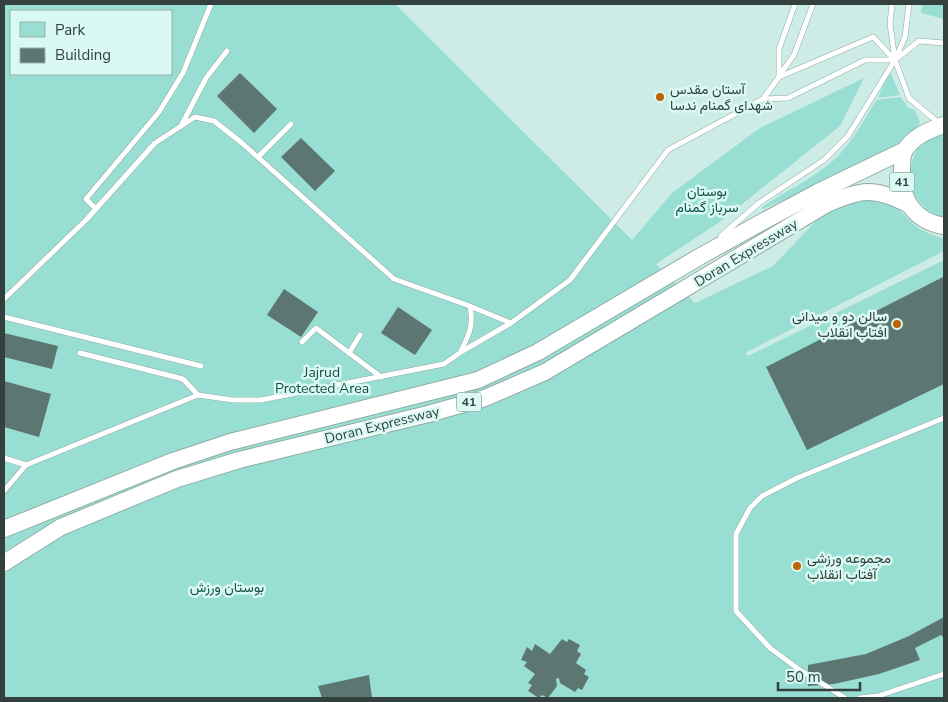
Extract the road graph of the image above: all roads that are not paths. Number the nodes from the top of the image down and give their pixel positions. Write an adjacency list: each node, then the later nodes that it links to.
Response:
1 (211, 4): 17 (lane)
2 (795, 4): 9 (lane)
3 (812, 4): 9 (lane)
4 (892, 4): 8 (lane)
5 (909, 4): 8 (lane)
6 (944, 43): 8 (lane)
7 (227, 51): 12 (lane)
8 (896, 60): 9 (lane); 10 (lane); 13 (lane); 19 (lane)
9 (779, 77): 10 (lane)
10 (763, 99): 23 (lane)
11 (291, 124): 15 (lane)
12 (181, 126): 15 (lane); 17 (lane)
13 (943, 126): 14 (highway, 41)
14 (905, 150): 16 (highway, 41); 19 (highway, Doran Expressway / 41)
15 (258, 157): 21 (lane)
16 (908, 204): 18 (highway, 41); 37 (highway, Doran Expressway / 41)
17 (96, 209): 20 (lane)
18 (944, 226)
19 (699, 257): 36 (highway, Doran Expressway / 41)
20 (4, 299)
21 (470, 306): 23 (lane); 26 (lane)
22 (4, 317): 29 (lane)
23 (511, 323): 26 (lane)
24 (360, 335): 27 (lane)
25 (302, 342): 27 (lane)
26 (461, 352): 30 (lane)
27 (348, 353): 30 (lane)
28 (80, 354): 31 (lane)
29 (201, 366)
30 (381, 377): 31 (lane)
31 (198, 395): 34 (lane)
32 (944, 418): 39 (lane)
33 (4, 458): 34 (lane)
34 (26, 465): 35 (lane)
35 (4, 491)
36 (4, 529)
37 (4, 563)
38 (944, 674): 40 (lane)
39 (845, 698)
40 (860, 698)

